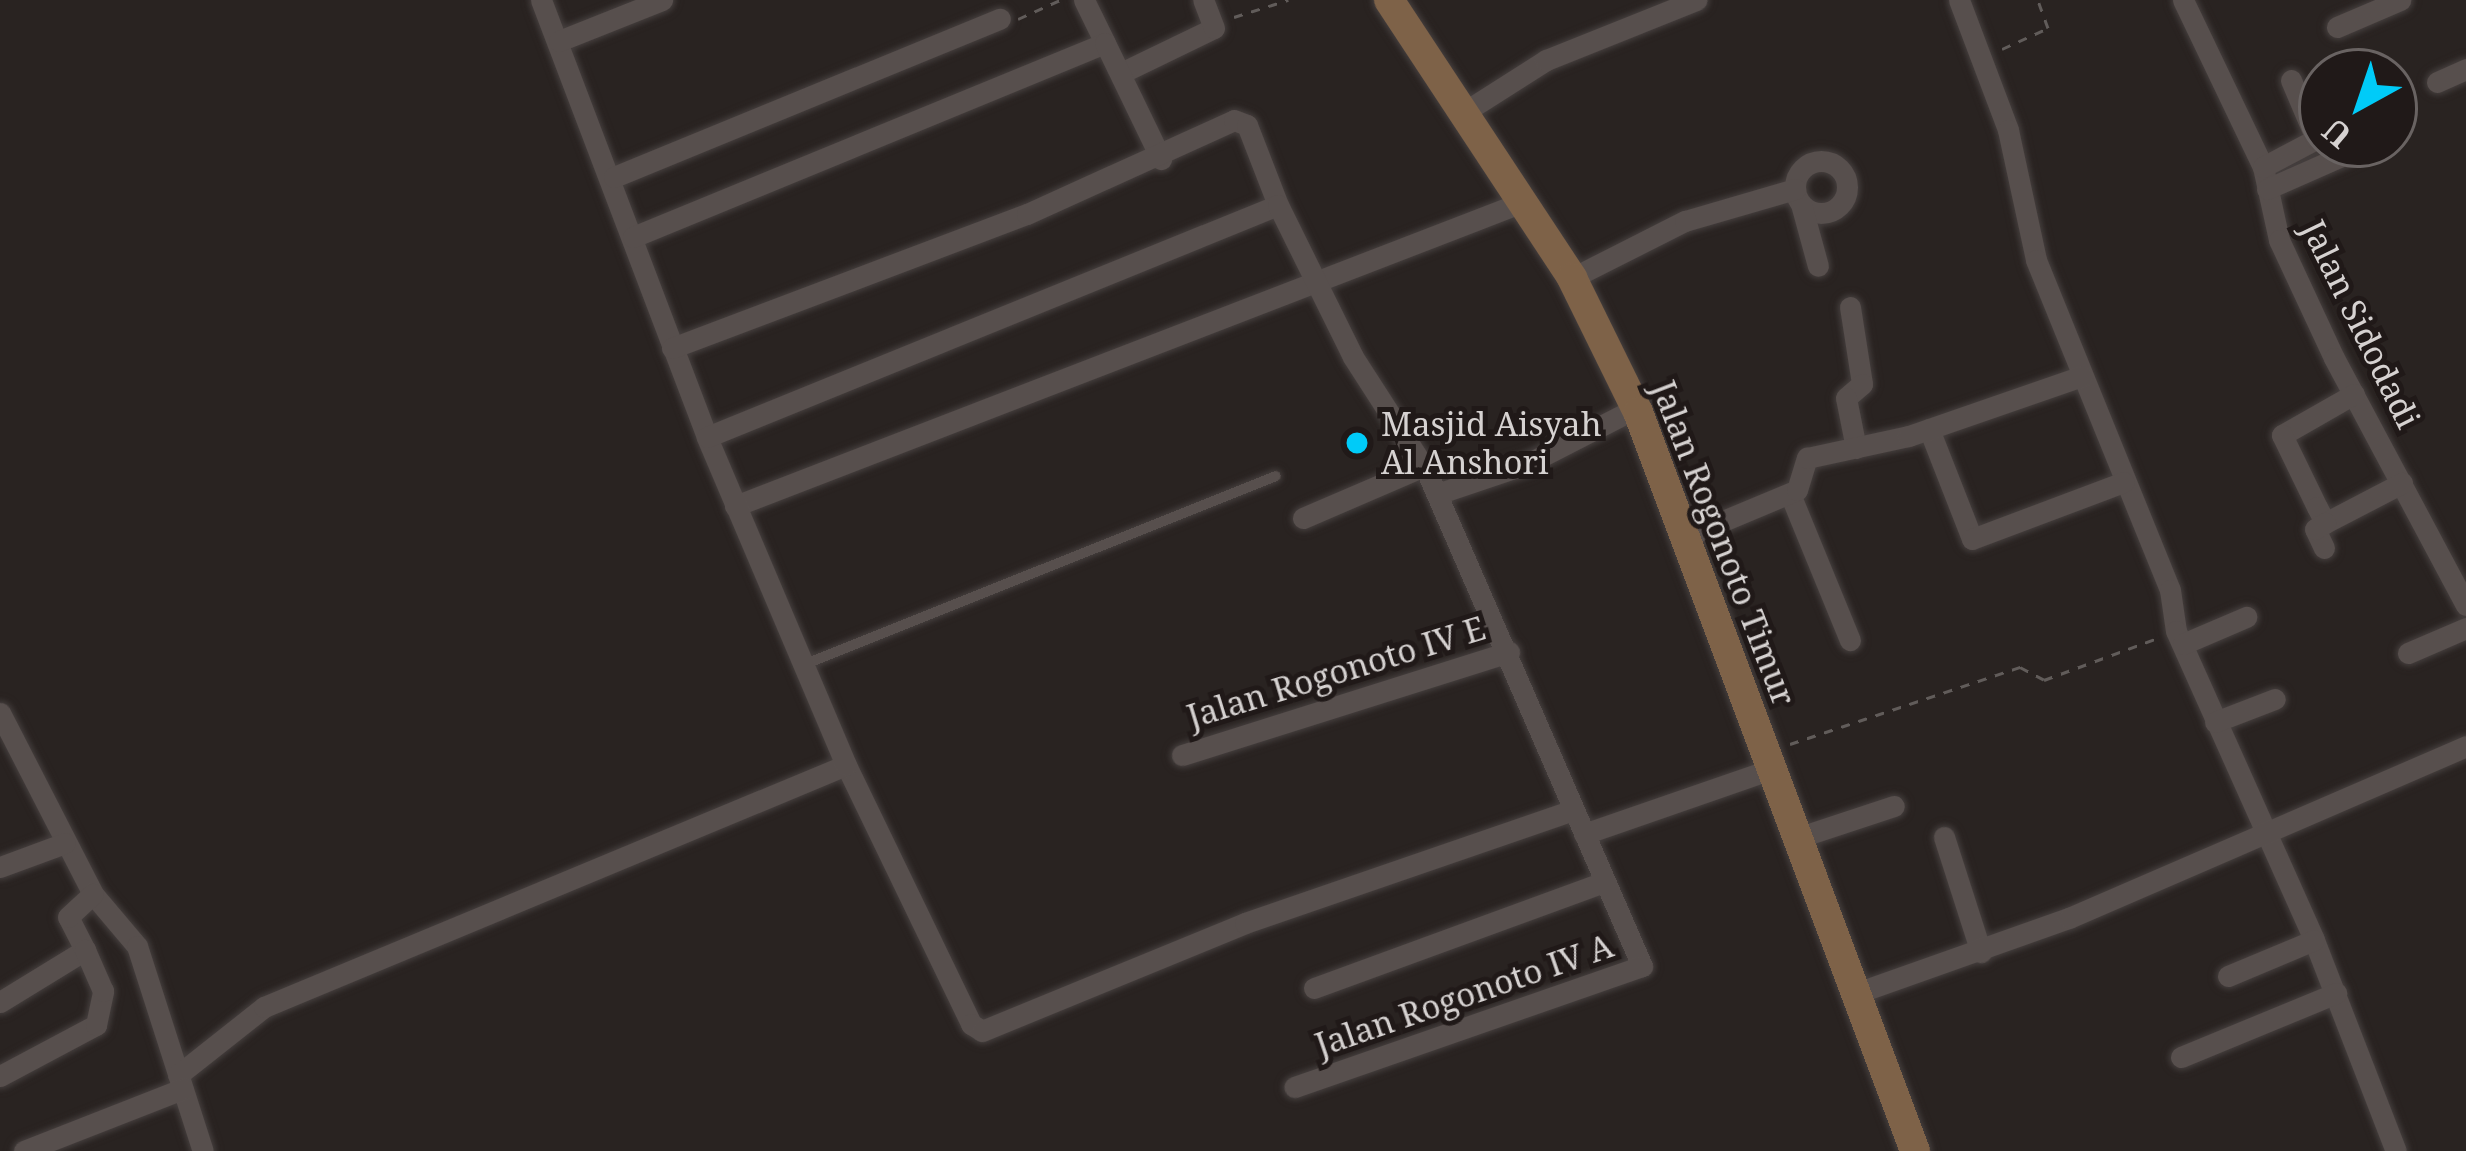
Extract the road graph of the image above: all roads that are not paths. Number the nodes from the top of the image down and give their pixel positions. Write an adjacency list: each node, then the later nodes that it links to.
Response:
1 (542, 0): 12 (street)
2 (662, 0): 12 (street)
3 (1084, 0): 13 (street)
4 (1203, 0): 15 (street)
5 (1389, 0): 18 (main road, Jalan Rogonoto Timur)
6 (1696, 0): 18 (street)
7 (1959, 0): 31 (street)
8 (2183, 0): 22 (street, Jalan Sidodadi)
9 (2400, 0): 11 (street)
10 (1000, 19): 21 (street)
11 (2337, 27)
12 (559, 41): 21 (street)
13 (1105, 43): 15 (street); 25 (street)
14 (2466, 69): 17 (street)
15 (1121, 73): 19 (street)
16 (2291, 80): 22 (street)
17 (2437, 82)
18 (1466, 111): 23 (main road, Jalan Rogonoto Timur)
19 (1161, 159): 24 (street); 30 (street)
20 (2298, 167): 22 (street)
21 (614, 177): 25 (street)
22 (2265, 178): 32 (street, Jalan Sidodadi)
23 (1525, 201): 27 (main road, Jalan Rogonoto Timur); 28 (street)
24 (1278, 205): 28 (street); 35 (street)
25 (633, 237): 30 (street)
26 (1818, 266): 27 (street)
27 (1572, 278): 33 (main road, Jalan Rogonoto Timur)
28 (1312, 283): 37 (street); 43 (street)
29 (1850, 307): 36 (street)
30 (672, 348): 35 (street)
31 (2082, 376): 34 (street); 39 (street)
32 (2354, 394): 40 (street, Jalan Sidodadi); 45 (street)
33 (1636, 408): 41 (street); 46 (main road, Jalan Rogonoto Timur)
34 (1929, 429): 36 (street); 39 (street)
35 (707, 437): 43 (street)
36 (1856, 448): 42 (street)
37 (1424, 466): 41 (street); 44 (street)
38 (1276, 476): 55 (lane)
39 (2124, 482): 51 (street)
40 (2402, 483): 45 (street); 48 (street, Jalan Sidodadi)
41 (1437, 494): 53 (street)
42 (1790, 494): 46 (street); 52 (street)
43 (735, 506): 55 (street)
44 (1304, 518)
45 (2325, 523): 47 (street)
46 (1687, 536): 61 (main road, Jalan Rogonoto Timur)
47 (2324, 548)
48 (2466, 605)
49 (2246, 617): 51 (street)
50 (2466, 628): 54 (street)
51 (2179, 637): 58 (street)
52 (1850, 640)
53 (1509, 652): 60 (street, Jalan Rogonoto IV E); 64 (street)
54 (2408, 653)
55 (803, 664): 62 (street)
56 (2276, 699): 58 (street)
57 (0, 713): 69 (street)
58 (2215, 722): 65 (street)
59 (2466, 746): 65 (street)
60 (1181, 755)
61 (1769, 761): 66 (street); 68 (main road, Jalan Rogonoto Timur)
62 (846, 765): 64 (street); 83 (street)
63 (1894, 806): 68 (street)
64 (1574, 810): 66 (street)
65 (2260, 832): 73 (street); 75 (street)
66 (1584, 834): 71 (street)
67 (1944, 837): 75 (street)
68 (1797, 838): 79 (main road, Jalan Rogonoto Timur)
69 (65, 843): 70 (street); 72 (street)
70 (0, 866)
71 (1604, 882): 77 (street); 84 (street, Jalan Rogonoto IV A)
72 (93, 894): 74 (street); 83 (street)
73 (2314, 940): 76 (street); 78 (street)
74 (86, 950): 80 (street); 82 (street)
75 (1981, 952): 79 (street)
76 (2228, 976)
77 (1314, 988)
78 (2336, 993): 81 (street); 88 (street)
79 (1854, 994): 87 (main road, Jalan Rogonoto Timur)
80 (0, 1002)
81 (2181, 1057)
82 (0, 1076)
83 (180, 1082): 85 (street); 86 (street)
84 (1294, 1088)
85 (24, 1151)
86 (203, 1151)
87 (1915, 1151)
88 (2396, 1151)

